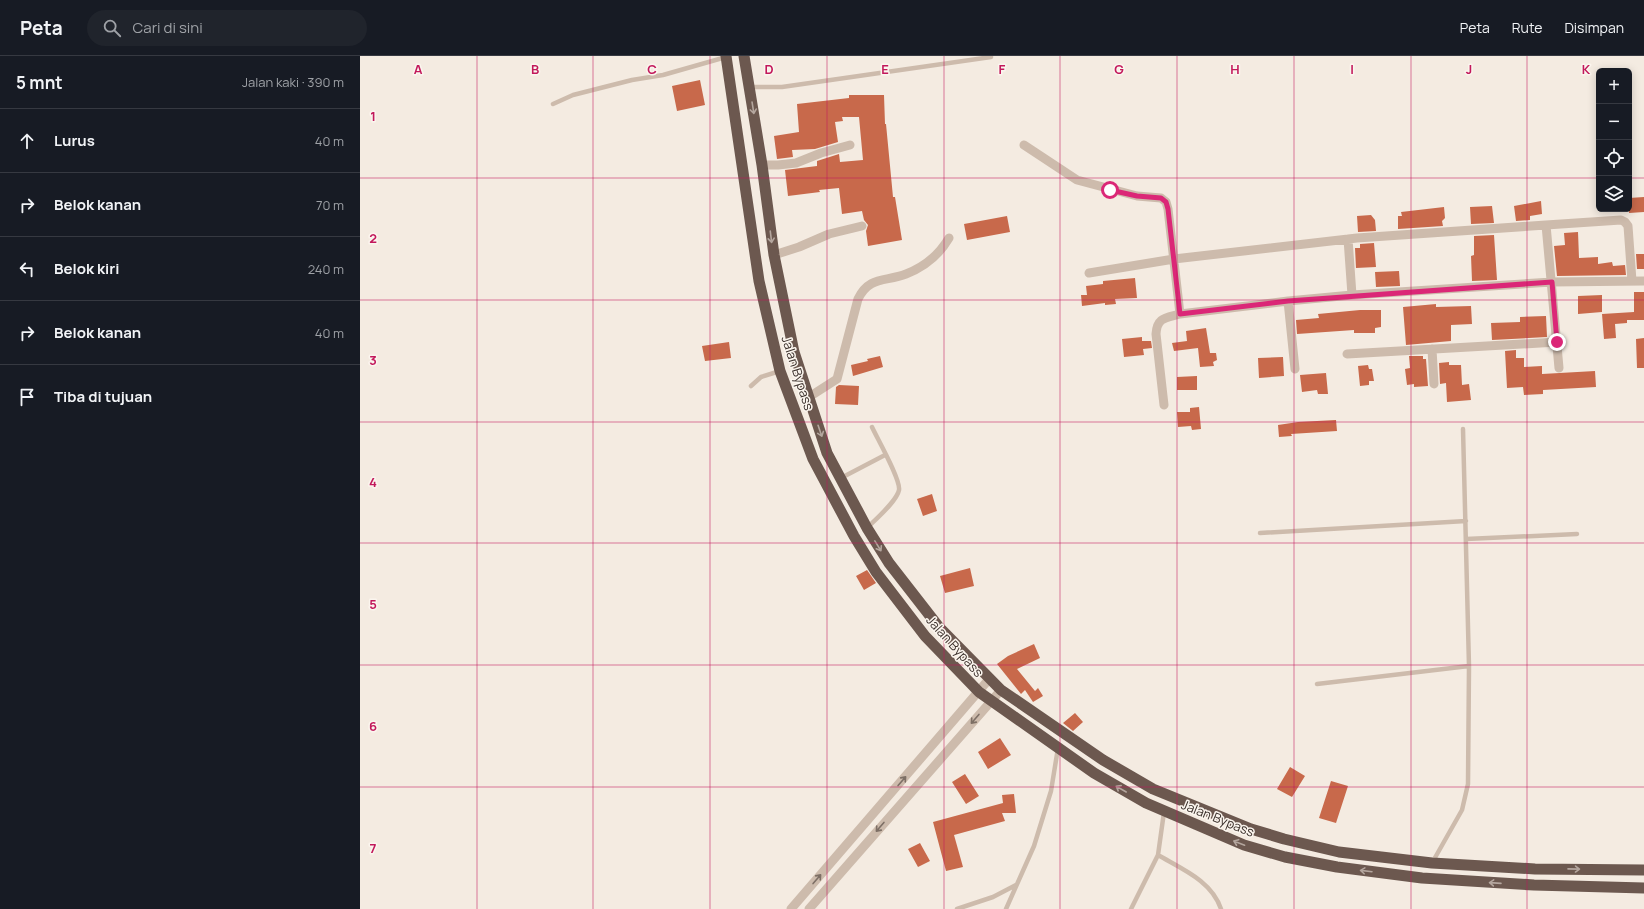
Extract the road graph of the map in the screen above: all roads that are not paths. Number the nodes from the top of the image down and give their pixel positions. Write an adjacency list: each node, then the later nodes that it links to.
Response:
1 (744, 56): 4 (highway, Jalan Bypass)
2 (726, 57): 5 (lane); 27 (highway, Jalan Bypass)
3 (991, 57): 4 (lane)
4 (749, 86): 8 (highway, Jalan Bypass, one-way to 8)
5 (553, 104)
6 (850, 145): 8 (street)
7 (1024, 145): 14 (street)
8 (762, 165): 13 (highway, Jalan Bypass, one-way to 13)
9 (1546, 225): 12 (street); 17 (street); 18 (street)
10 (862, 226): 13 (street)
11 (949, 238): 30 (street)
12 (1348, 239): 14 (street); 19 (street)
13 (774, 255): 30 (highway, Jalan Bypass)
14 (1174, 260): 15 (street); 21 (street)
15 (1089, 273)
16 (1644, 281): 18 (street)
17 (1552, 282): 18 (street); 19 (street); 22 (street)
18 (1632, 282)
19 (1352, 296): 20 (street)
20 (1288, 301): 21 (street); 26 (street)
21 (1180, 314): 31 (street)
22 (1557, 342): 23 (street); 25 (street)
23 (1432, 349): 24 (street); 28 (street)
24 (1347, 354)
25 (1559, 368)
26 (1295, 369)
27 (780, 371): 29 (lane); 45 (highway, Jalan Bypass)
28 (1434, 384)
29 (751, 386)
30 (809, 397): 35 (highway, Jalan Bypass, one-way to 35)
31 (1164, 405)
32 (872, 427): 34 (lane)
33 (1463, 429): 36 (lane)
34 (885, 455): 35 (lane); 37 (lane)
35 (840, 478): 37 (highway, Jalan Bypass)
36 (1466, 521): 38 (lane); 40 (lane)
37 (867, 528): 42 (highway, Jalan Bypass, one-way to 42)
38 (1260, 533)
39 (1577, 534): 40 (lane)
40 (1466, 539): 41 (lane)
41 (1469, 666): 43 (lane); 50 (lane)
42 (990, 678): 44 (highway, Jalan Bypass); 45 (street)
43 (1317, 684)
44 (1001, 690): 46 (street); 50 (highway, Jalan Bypass)
45 (979, 692): 46 (highway, Jalan Bypass); 54 (street, one-way to 45)
46 (990, 701): 47 (highway, Jalan Bypass); 55 (street, one-way to 55)
47 (1058, 748): 48 (highway, Jalan Bypass, one-way to 47); 52 (lane)
48 (1164, 811): 49 (lane); 53 (highway, Jalan Bypass, one-way to 48)
49 (1158, 855): 58 (lane); 59 (lane)
50 (1432, 863): 51 (highway, Jalan Bypass, one-way to 51)
51 (1643, 870)
52 (1016, 885): 56 (lane); 57 (lane)
53 (1642, 888)
54 (791, 909)
55 (808, 909)
56 (957, 909)
57 (1006, 909)
58 (1131, 909)
59 (1221, 909)

